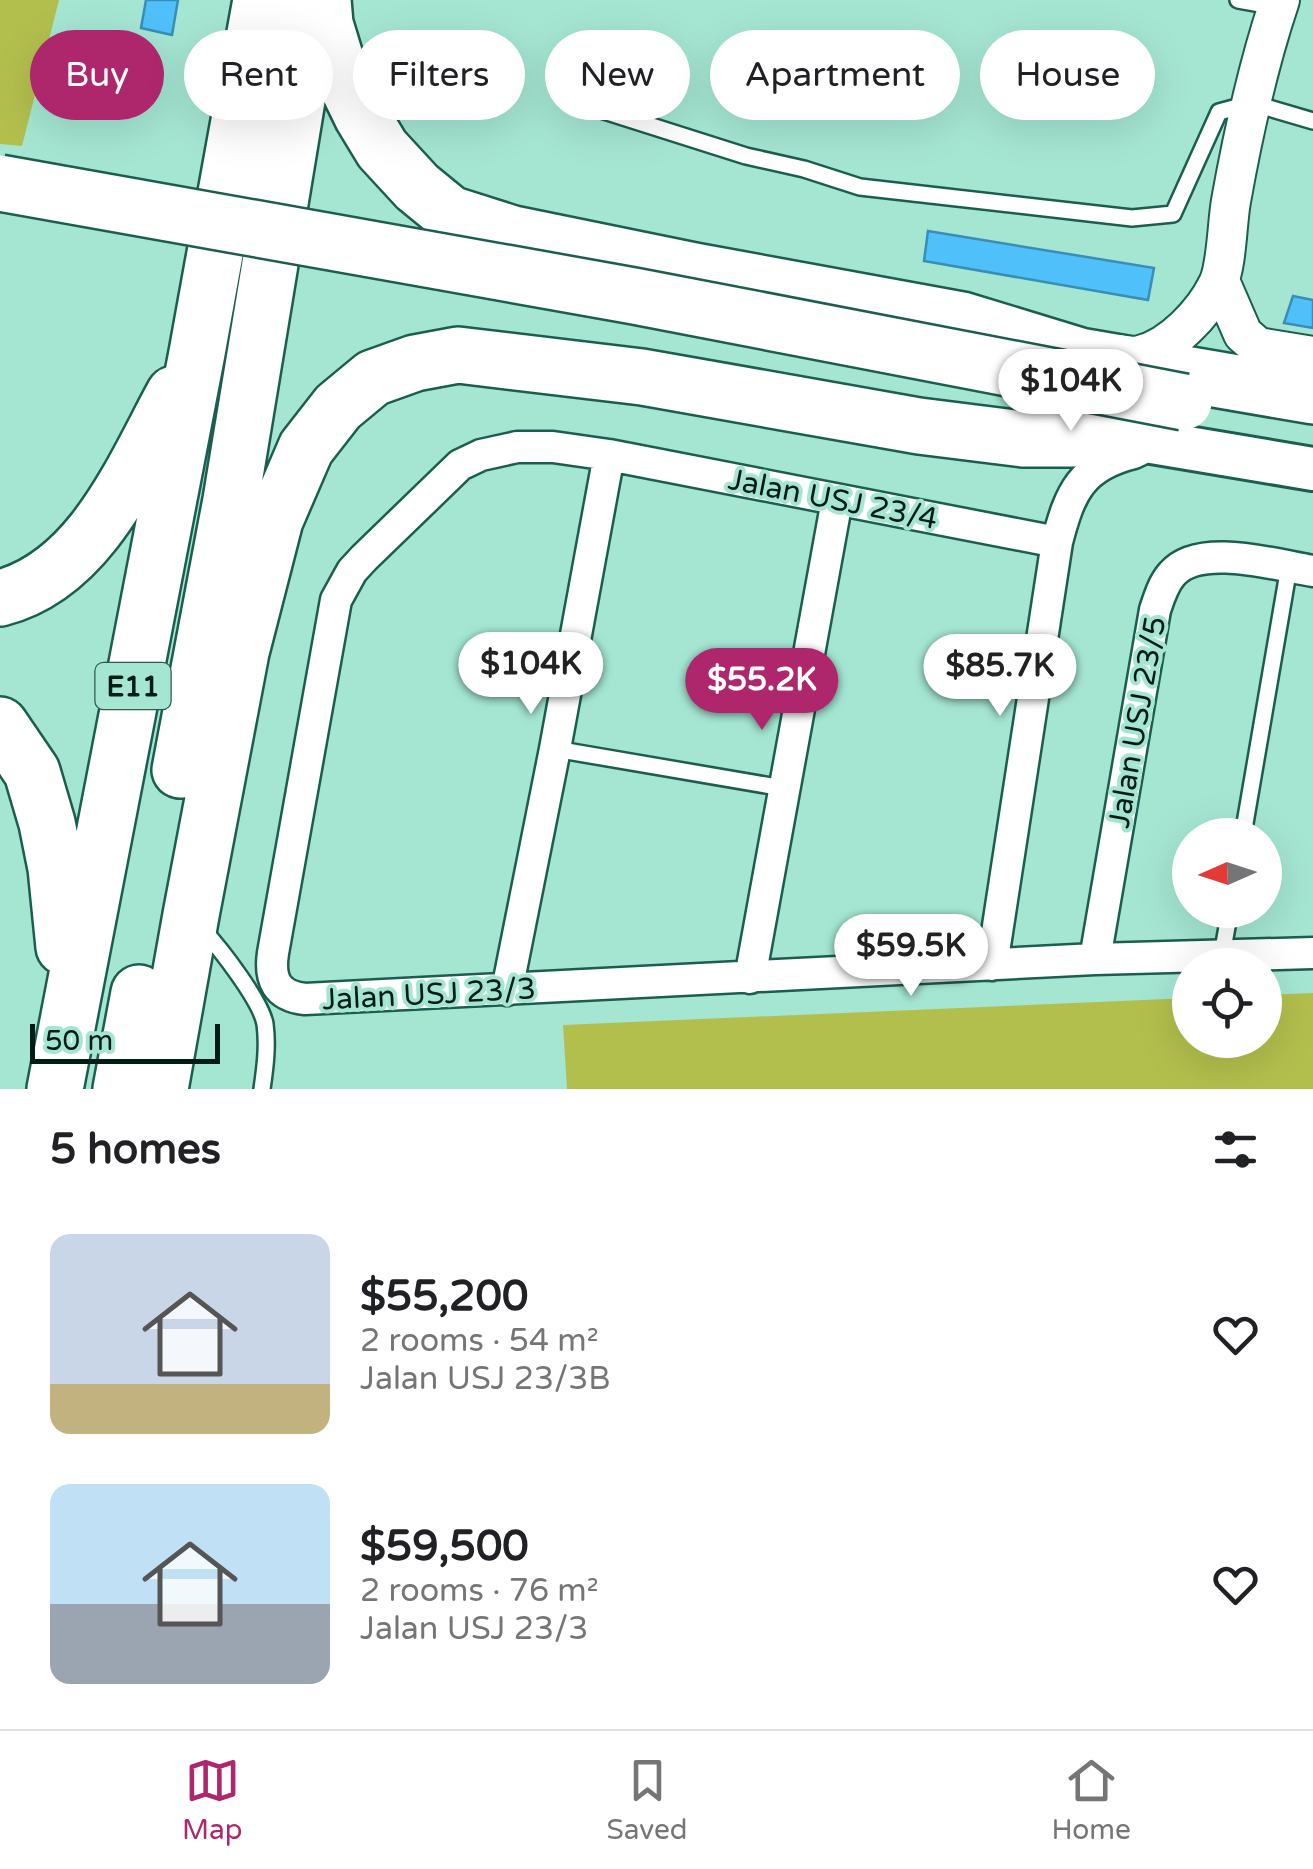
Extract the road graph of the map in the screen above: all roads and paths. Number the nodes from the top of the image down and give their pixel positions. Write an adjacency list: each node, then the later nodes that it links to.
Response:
1 (261, 0): 12 (highway, E11)
2 (314, 0): 22 (highway, E11)
3 (322, 0): 13 (highway)
4 (1238, 0): 5 (lane)
5 (1278, 4): 6 (street)
6 (1252, 102): 7 (lane); 8 (lane); 11 (street)
7 (632, 120)
8 (1313, 120)
9 (0, 184): 17 (highway, bridge)
10 (0, 218): 17 (highway)
11 (1220, 281): 13 (street); 14 (street)
12 (197, 353): 26 (highway); 40 (highway, E11)
13 (1080, 356): 15 (highway)
14 (1313, 356)
15 (1313, 396)
16 (1313, 419): 17 (main road)
17 (1166, 429): 18 (highway); 20 (main road); 21 (street)
18 (1004, 436): 21 (street); 27 (highway)
19 (609, 455): 23 (street, Jalan USJ 23/4); 29 (street); 39 (street, Jalan USJ 23/3)
20 (1313, 469)
21 (1073, 492): 24 (street)
22 (231, 500): 27 (highway); 42 (highway, E11)
23 (836, 500): 24 (street, Jalan USJ 23/4); 30 (street)
24 (1057, 542): 37 (street)
25 (1301, 569): 31 (lane); 36 (street, Jalan USJ 23/5)
26 (0, 598)
27 (242, 652): 32 (highway)
28 (0, 725): 40 (highway)
29 (556, 749): 30 (lane); 39 (street)
30 (783, 788): 38 (street)
31 (1247, 818)
32 (190, 915): 43 (highway); 44 (lane)
33 (1313, 953): 34 (street, Jalan USJ 23/3)
34 (1282, 954)
35 (1172, 957): 36 (street, Jalan USJ 23/3)
36 (1095, 959): 37 (street, Jalan USJ 23/3)
37 (992, 965): 38 (street, Jalan USJ 23/3)
38 (750, 978): 39 (street, Jalan USJ 23/3)
39 (507, 990)
40 (70, 1020): 41 (highway, E11)
41 (55, 1089)
42 (120, 1089)
43 (160, 1089)
44 (262, 1089)

